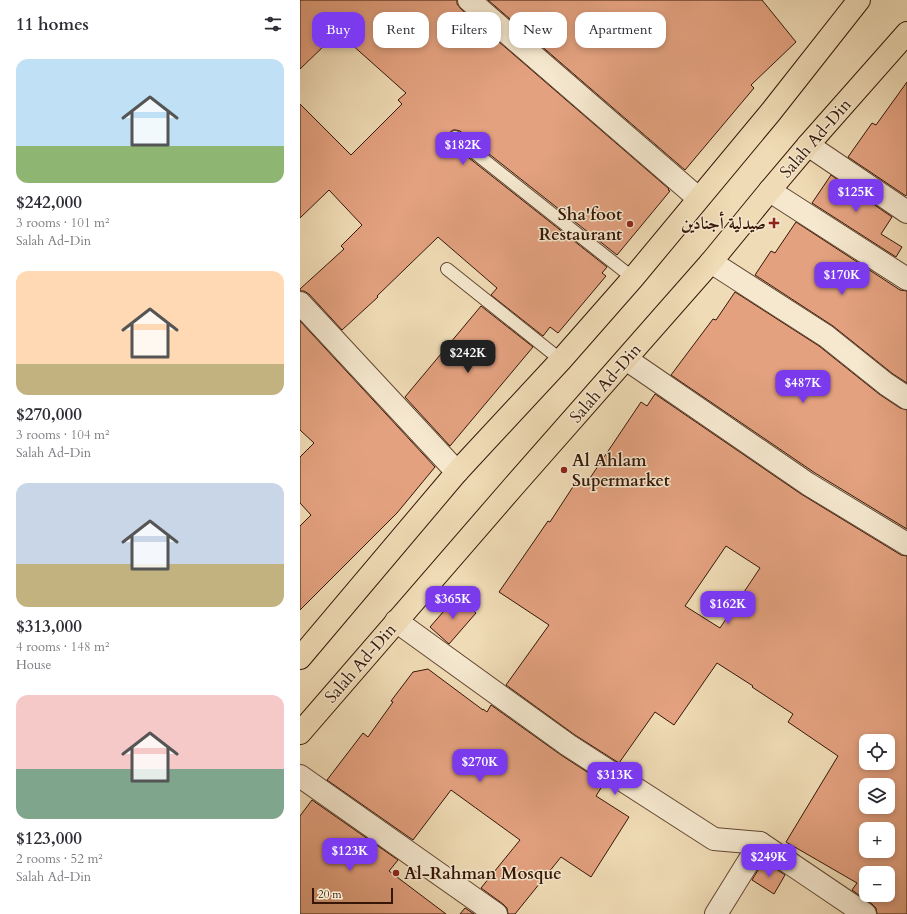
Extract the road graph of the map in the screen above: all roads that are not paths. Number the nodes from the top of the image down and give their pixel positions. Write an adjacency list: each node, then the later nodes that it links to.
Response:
1 (469, 0): 7 (street)
2 (859, 0): 7 (highway)
3 (907, 33): 5 (highway, Salah Ad-Din)
4 (454, 136): 11 (lane)
5 (808, 145): 6 (highway, Salah Ad-Din); 8 (street)
6 (770, 190): 9 (highway, Salah Ad-Din); 12 (street)
7 (698, 198): 11 (highway)
8 (907, 212)
9 (711, 262): 14 (highway, Salah Ad-Din); 16 (street)
10 (447, 269): 15 (lane)
11 (633, 278): 15 (highway)
12 (907, 279)
13 (300, 303): 17 (street)
14 (626, 359): 18 (street); 19 (highway, Salah Ad-Din)
15 (561, 360): 17 (highway)
16 (907, 398)
17 (457, 472): 20 (highway)
18 (907, 544)
19 (396, 621): 21 (highway, Salah Ad-Din); 23 (street)
20 (300, 658)
21 (300, 732)
22 (300, 776): 24 (street)
23 (760, 843): 25 (street); 26 (street)
24 (496, 914)
25 (716, 914)
26 (865, 914)

